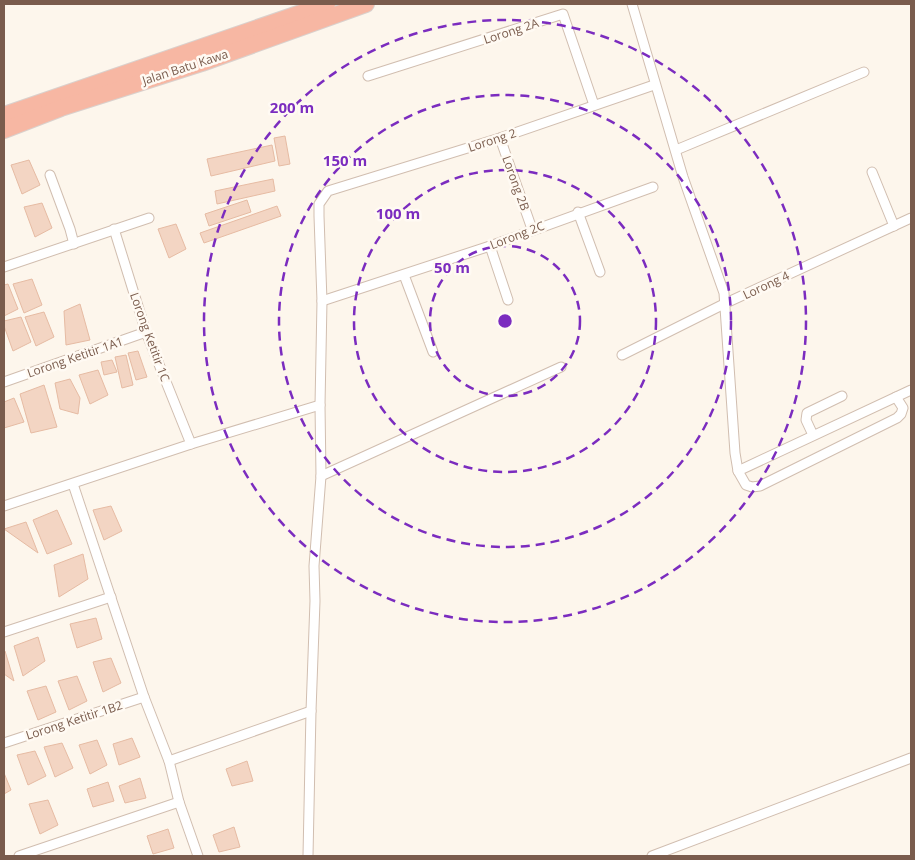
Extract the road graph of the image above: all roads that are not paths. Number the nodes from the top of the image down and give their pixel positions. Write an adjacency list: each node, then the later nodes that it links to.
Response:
1 (327, 4): 8 (highway, Jalan Batu Kawa)
2 (366, 4): 9 (highway, Jalan Batu Kawa)
3 (632, 4): 6 (street)
4 (864, 72): 11 (street)
5 (368, 76): 7 (street, Lorong 2A)
6 (654, 84): 7 (street, Lorong 2); 11 (street)
7 (594, 105): 10 (street, Lorong 2)
8 (4, 114)
9 (4, 130)
10 (500, 138): 20 (street, Lorong 2B); 27 (street, Lorong 2)
11 (676, 150): 28 (street)
12 (872, 172): 18 (street)
13 (50, 175): 21 (street)
14 (654, 186): 15 (street, Lorong 2C)
15 (578, 212): 20 (street, Lorong 2C); 24 (street)
16 (149, 218): 19 (street)
17 (911, 218): 18 (street, Lorong 4)
18 (894, 226): 28 (street, Lorong 4)
19 (114, 229): 21 (street); 29 (street, Lorong Ketitir 1C)
20 (532, 230): 22 (street, Lorong 2C)
21 (74, 244): 23 (street)
22 (490, 246): 25 (street, Lorong 2C); 26 (street)
23 (4, 268)
24 (600, 272)
25 (404, 274): 27 (street, Lorong 2C); 30 (street)
26 (508, 300)
27 (322, 301): 37 (street)
28 (726, 303): 31 (street, Lorong 4); 40 (street)
29 (146, 332): 33 (street, Lorong Ketitir 1A1); 39 (street, Lorong Ketitir 1C)
30 (433, 352)
31 (622, 355)
32 (561, 367): 41 (street)
33 (4, 382)
34 (911, 390): 36 (street)
35 (842, 396): 38 (street)
36 (896, 397): 38 (street); 40 (street)
37 (320, 405): 39 (street); 41 (street)
38 (813, 435): 40 (street)
39 (190, 444): 42 (street)
40 (738, 471)
41 (321, 476): 47 (street)
42 (73, 484): 43 (street); 44 (street)
43 (4, 506)
44 (111, 597): 45 (street); 46 (street)
45 (4, 632)
46 (144, 697): 48 (street, Lorong Ketitir 1B2); 50 (street)
47 (311, 711): 50 (street); 54 (street)
48 (4, 743)
49 (911, 758): 55 (street)
50 (169, 761): 51 (street)
51 (179, 802): 52 (street); 53 (street)
52 (19, 856)
53 (198, 856)
54 (308, 856)
55 (652, 856)

